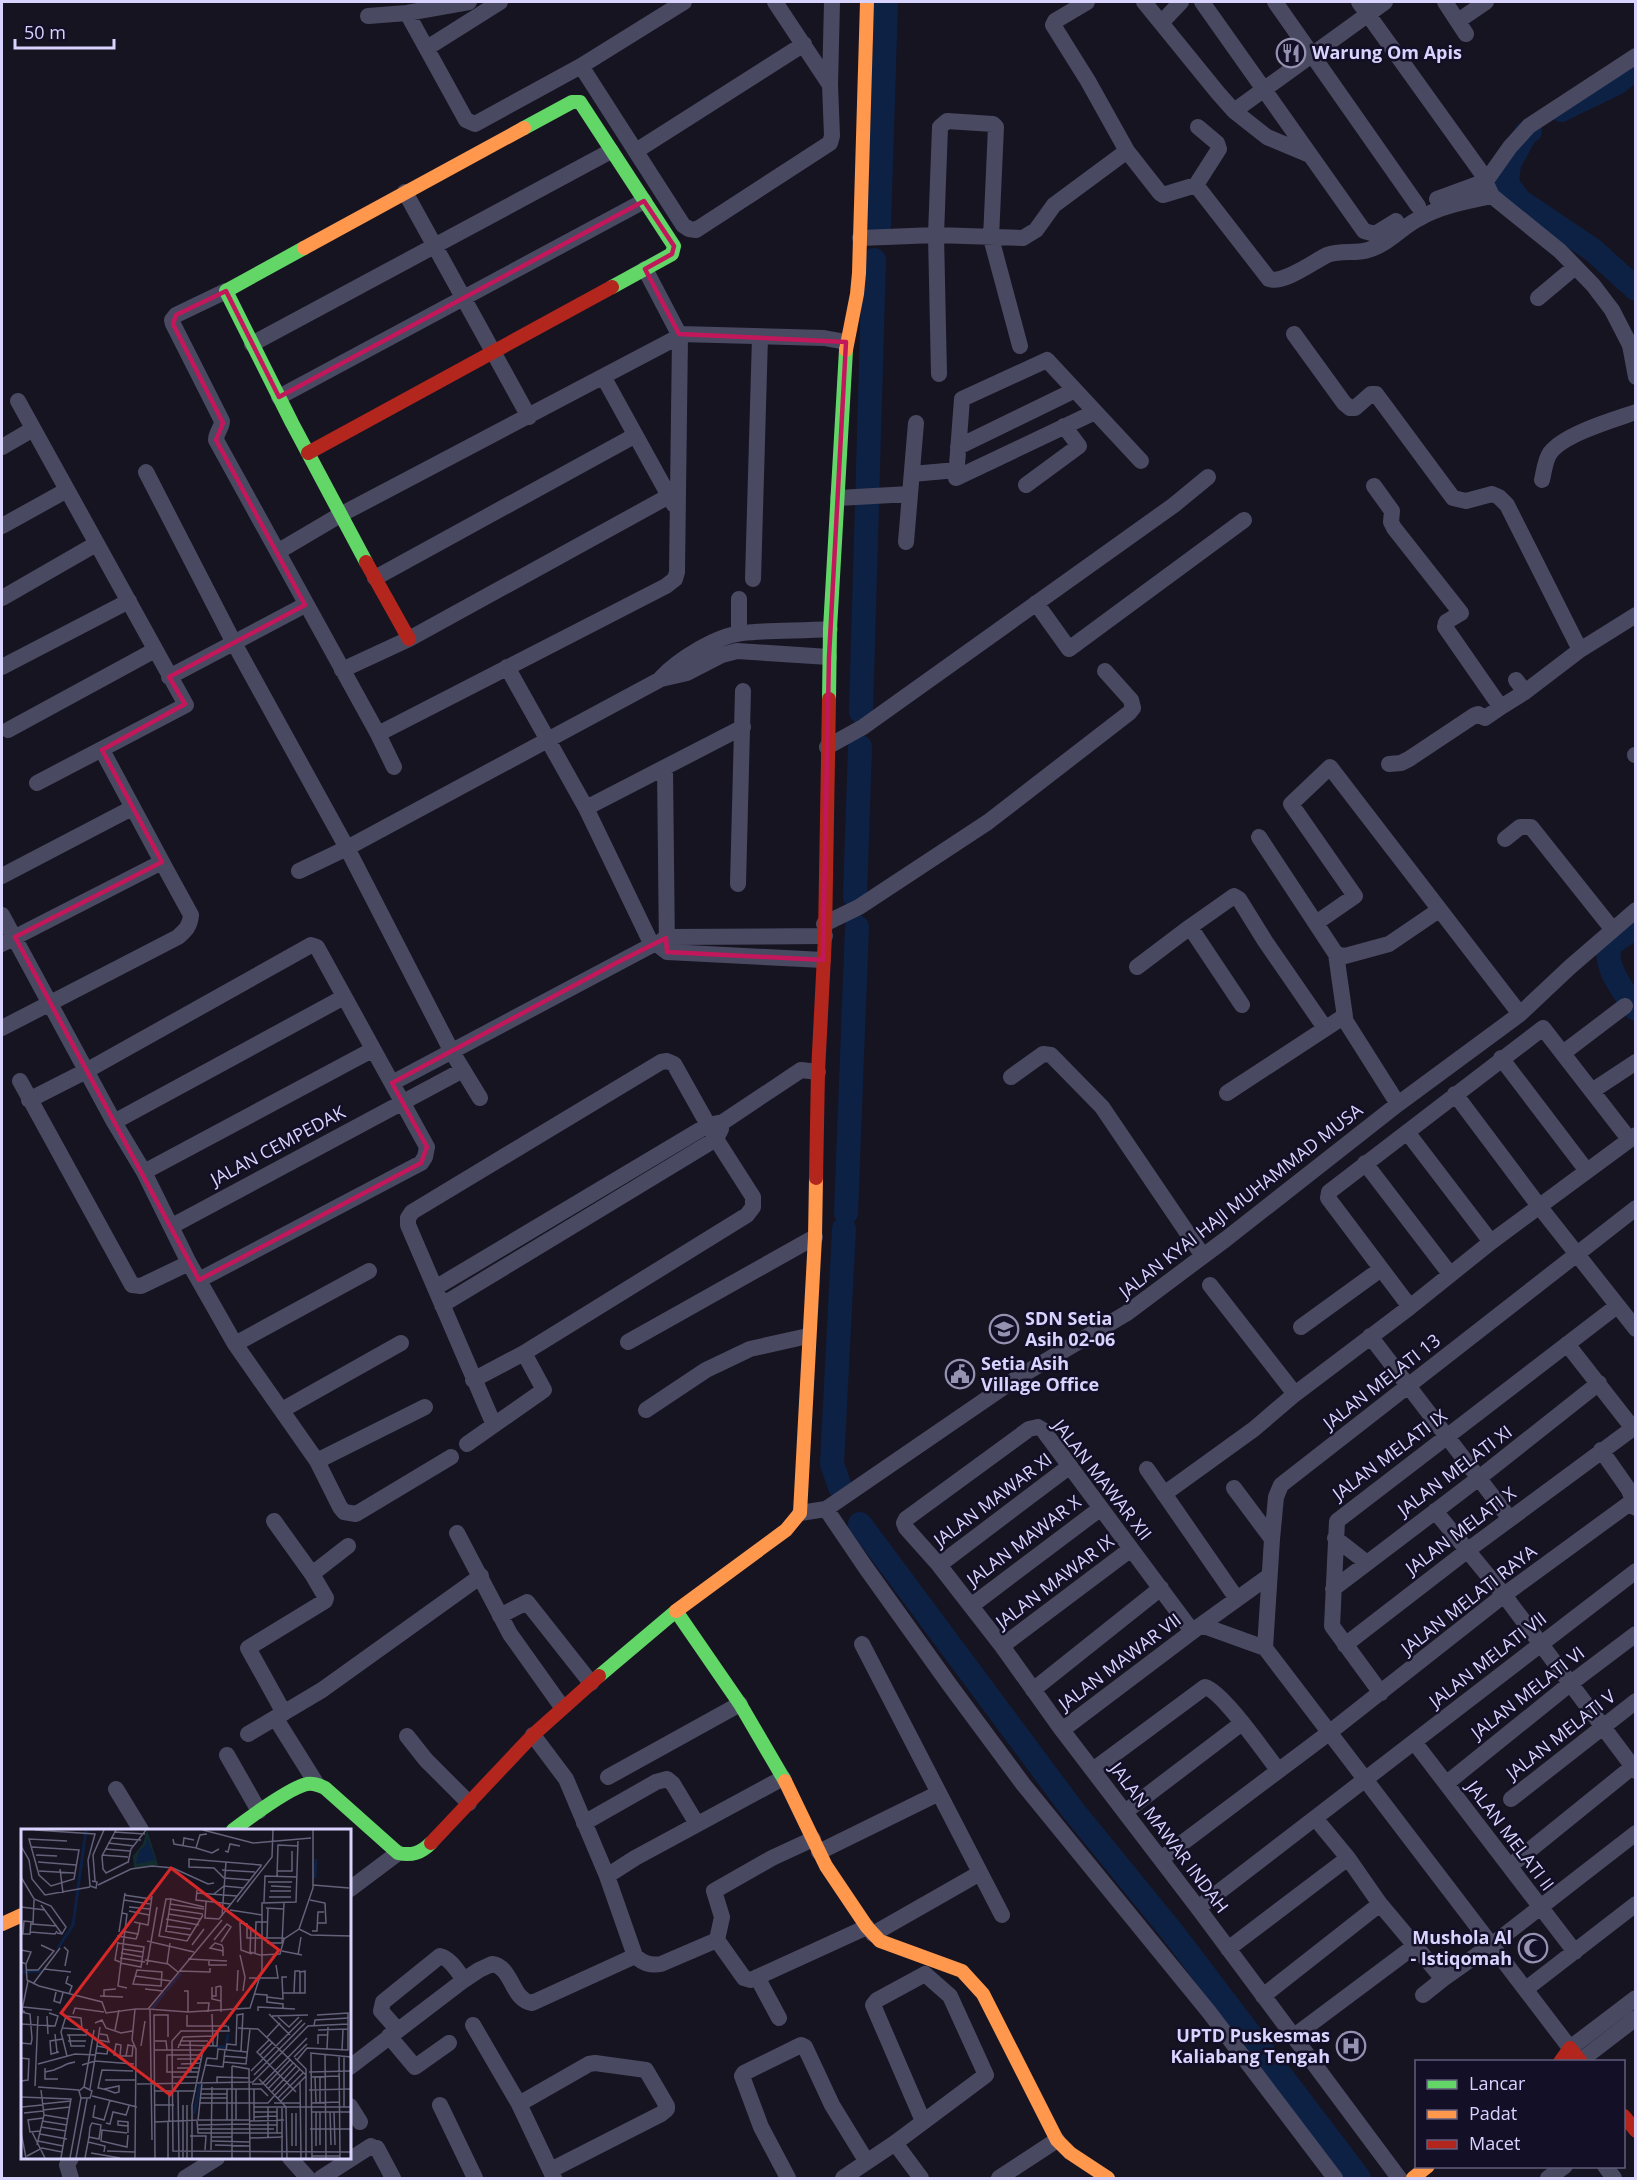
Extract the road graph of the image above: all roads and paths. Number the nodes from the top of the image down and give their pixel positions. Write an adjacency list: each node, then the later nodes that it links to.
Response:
1 (469, 2): 16 (street)
2 (500, 2): 20 (street)
3 (684, 2): 23 (street)
4 (775, 2): 19 (street)
5 (832, 2): 24 (street)
6 (867, 2): 38 (street)
7 (1087, 2): 30 (street)
8 (1144, 2): 18 (street)
9 (1181, 2): 18 (street)
10 (1202, 2): 25 (street)
11 (1275, 2): 21 (street)
12 (1385, 2): 15 (street)
13 (1445, 2): 14 (street)
14 (1486, 2)
15 (1363, 8): 21 (street); 33 (street)
16 (407, 13): 17 (street); 20 (street)
17 (368, 16)
18 (1161, 23): 26 (street)
19 (804, 44): 24 (street); 29 (street)
20 (427, 48): 23 (street)
21 (1311, 54): 25 (street); 36 (street)
22 (1635, 56): 33 (street)
23 (581, 66): 29 (street)
24 (830, 85): 29 (street)
25 (1264, 88): 26 (street); 31 (street)
26 (1234, 111): 31 (street)
27 (1198, 127): 32 (street)
28 (611, 151): 34 (street); 35 (street); 40 (street)
29 (636, 151)
30 (1127, 151): 32 (street); 39 (street)
31 (1310, 155): 36 (street)
32 (1196, 185): 33 (street)
33 (1489, 189): 36 (street); 41 (street)
34 (405, 192): 40 (street); 43 (street)
35 (644, 201): 42 (street); 44 (street)
36 (1418, 206)
37 (936, 235): 38 (street); 39 (street); 39 (street); 54 (street)
38 (861, 238): 49 (street)
39 (991, 238): 51 (street)
40 (434, 246): 44 (street); 50 (street)
41 (1575, 267): 45 (street); 53 (street)
42 (645, 269): 47 (street); 52 (street)
43 (226, 291): 50 (street); 88 (street)
44 (462, 298): 52 (street); 58 (street)
45 (1538, 298)
46 (1294, 334): 102 (street)
47 (680, 335): 48 (street); 56 (street); 82 (street)
48 (760, 337): 49 (street); 90 (street)
49 (846, 342): 81 (street)
50 (252, 344): 58 (street)
51 (1020, 346)
52 (492, 352): 62 (street); 69 (street)
53 (1634, 355): 55 (street)
54 (939, 374)
55 (1635, 377)
56 (604, 378): 62 (street); 66 (street)
57 (1075, 390): 60 (street); 68 (street); 68 (street)
58 (279, 397): 69 (street)
59 (18, 401): 65 (street)
60 (1095, 412): 64 (street); 70 (street)
61 (1635, 412): 75 (street)
62 (529, 417): 83 (street)
63 (916, 423): 73 (street)
64 (1064, 426): 71 (street); 76 (street)
65 (33, 429): 67 (street); 78 (street)
66 (634, 436): 80 (street); 89 (street)
67 (2, 447)
68 (958, 447): 71 (street)
69 (308, 453): 83 (street)
70 (1141, 462)
71 (957, 470): 73 (street)
72 (146, 472): 100 (street)
73 (912, 474): 79 (street)
74 (1208, 477): 94 (street)
75 (1542, 480)
76 (1026, 485)
77 (1374, 486): 111 (street)
78 (68, 490): 85 (street); 87 (street)
79 (910, 494): 81 (street); 86 (street)
80 (669, 496): 82 (street); 99 (street)
81 (838, 498): 97 (street)
82 (679, 513): 105 (street)
83 (340, 515): 88 (street); 89 (street)
84 (1244, 520): 94 (street)
85 (2, 526)
86 (906, 542)
87 (96, 544): 91 (street); 93 (street)
88 (279, 551): 95 (street)
89 (375, 578): 99 (street)
90 (753, 579)
91 (2, 598)
92 (739, 599): 98 (street)
93 (129, 601): 101 (street); 104 (street)
94 (1036, 603): 116 (street)
95 (305, 605): 100 (street); 106 (street)
96 (1635, 615): 102 (street)
97 (830, 629): 98 (street); 103 (street)
98 (739, 633): 109 (street)
99 (409, 639): 106 (street)
100 (234, 643): 108 (street); 126 (street)
101 (155, 650): 108 (street); 113 (street)
102 (1580, 650): 111 (street)
103 (829, 657): 109 (street); 116 (street)
104 (2, 667)
105 (507, 667): 114 (street); 115 (street)
106 (342, 669): 114 (street)
107 (1105, 671): 136 (street)
108 (170, 677): 117 (street)
109 (661, 679): 115 (street)
110 (743, 691): 112 (street)
111 (1501, 707): 118 (street)
112 (743, 727): 120 (street); 130 (street)
113 (8, 730)
114 (378, 734): 119 (street)
115 (548, 738): 123 (street); 126 (street)
116 (827, 747): 136 (street)
117 (102, 750): 121 (street); 122 (street)
118 (1389, 764)
119 (394, 767)
120 (665, 768): 123 (street); 140 (street)
121 (37, 783)
122 (132, 808): 127 (street); 129 (street)
123 (586, 808): 140 (street)
124 (1258, 837): 134 (street)
125 (1505, 839): 137 (street)
126 (347, 848): 128 (street); 154 (street)
127 (162, 862): 139 (street); 146 (street)
128 (299, 871)
129 (2, 876)
130 (738, 884)
131 (1439, 910): 134 (street); 141 (street); 149 (street)
132 (1635, 910): 137 (street, JALAN KYAI HAJI MUHAMMAD MUSA)
133 (2, 915): 139 (street)
134 (1316, 924): 141 (street)
135 (1190, 927): 144 (street); 147 (street); 152 (street)
136 (824, 930): 138 (street); 143 (street)
137 (1613, 930): 149 (street, JALAN KYAI HAJI MUHAMMAD MUSA)
138 (734, 937): 140 (street); 142 (street)
139 (8, 941): 146 (street)
140 (661, 945): 142 (street); 154 (street)
141 (1336, 954): 150 (street)
142 (731, 955): 143 (street)
143 (824, 960): 160 (street)
144 (1137, 967)
145 (344, 997): 153 (street); 159 (street); 171 (street)
146 (50, 1004): 151 (street); 159 (street)
147 (1242, 1005)
148 (1625, 1006): 155 (street)
149 (1520, 1014): 170 (street, JALAN KYAI HAJI MUHAMMAD MUSA)
150 (1345, 1017): 152 (street); 170 (street)
151 (2, 1028)
152 (1325, 1028): 165 (street)
153 (372, 1050): 163 (street); 176 (street)
154 (452, 1052): 158 (street); 163 (street)
155 (1563, 1053): 156 (street); 164 (street)
156 (1501, 1058): 166 (street); 177 (street)
157 (1635, 1062): 164 (street)
158 (463, 1070): 167 (street); 169 (street, JALAN CEMPEDAK)
159 (86, 1071): 168 (street); 171 (street)
160 (818, 1072): 172 (street); 183 (street)
161 (1011, 1077): 186 (street)
162 (20, 1081): 168 (street)
163 (392, 1083): 169 (street)
164 (1592, 1091): 174 (street)
165 (1227, 1093)
166 (1455, 1094): 173 (street); 178 (street)
167 (480, 1098)
168 (29, 1100): 187 (street)
169 (402, 1101): 182 (street, JALAN CEMPEDAK); 191 (street)
170 (1398, 1104): 186 (street, JALAN KYAI HAJI MUHAMMAD MUSA)
171 (114, 1122): 176 (street)
172 (716, 1129): 179 (street); 181 (street); 193 (street); 205 (street)
173 (1407, 1132): 175 (street); 184 (street)
174 (1632, 1137): 177 (street)
175 (1365, 1163): 188 (street); 190 (street)
176 (144, 1172): 182 (street)
177 (1587, 1172): 178 (street)
178 (1539, 1206): 184 (street); 185 (street)
179 (569, 1208): 181 (street); 193 (street)
180 (1633, 1214): 185 (street, JALAN MELATI 13)
181 (577, 1223): 194 (street)
182 (172, 1226): 187 (street)
183 (815, 1237): 199 (street); 201 (street)
184 (1491, 1242): 190 (street)
185 (1577, 1254): 195 (street); 208 (street, JALAN MELATI 13)
186 (1203, 1256): 225 (street, JALAN KYAI HAJI MUHAMMAD MUSA)
187 (189, 1263): 191 (street)
188 (1381, 1269): 196 (street); 197 (street)
189 (369, 1271): 203 (street)
190 (1450, 1274): 196 (street)
191 (199, 1280): 203 (street)
192 (1210, 1286): 209 (street)
193 (435, 1288): 194 (street)
194 (442, 1305): 206 (street)
195 (1617, 1306): 198 (street); 204 (street, JALAN MELATI IX)
196 (1410, 1307): 200 (street)
197 (1301, 1327)
198 (1635, 1329)
199 (808, 1336): 212 (street); 229 (street)
200 (1370, 1336): 208 (street); 209 (street)
201 (628, 1342)
202 (401, 1343): 211 (street)
203 (235, 1344): 211 (street)
204 (1567, 1344): 207 (street); 215 (street, JALAN MELATI IX)
205 (524, 1353): 206 (street); 213 (street)
206 (473, 1380): 213 (street)
207 (1599, 1383): 214 (street); 222 (street, JALAN MELATI XI)
208 (1409, 1386): 215 (street); 235 (street, JALAN MELATI 13)
209 (1295, 1394): 224 (street)
210 (425, 1407): 219 (street)
211 (282, 1410): 219 (street)
212 (646, 1410)
213 (494, 1425): 216 (street)
214 (1634, 1427): 217 (street, JALAN MELATI X)
215 (1448, 1437): 222 (street); 234 (street, JALAN MELATI IX)
216 (466, 1444)
217 (1601, 1450): 226 (street); 230 (street, JALAN MELATI X)
218 (451, 1457): 219 (street)
219 (317, 1461)
220 (1070, 1466): 227 (street, JALAN MAWAR XII); 232 (street, JALAN MAWAR XII); 240 (street, JALAN MAWAR XI)
221 (1147, 1469): 224 (street)
222 (1479, 1478): 228 (street, JALAN MELATI XI); 230 (street)
223 (1234, 1488): 235 (street)
224 (1164, 1494): 248 (street)
225 (837, 1502): 229 (street); 358 (street)
226 (1634, 1504): 247 (street, JALAN MELATI RAYA)
227 (1101, 1508): 237 (street, JALAN MAWAR XII); 249 (street, JALAN MAWAR X)
228 (1435, 1511): 238 (street); 239 (street, JALAN MELATI XI)
229 (800, 1513): 250 (street)
230 (1510, 1519): 238 (street, JALAN MELATI X)
231 (274, 1521): 242 (street)
232 (904, 1523): 240 (street, JALAN MAWAR INDAH)
233 (457, 1533): 243 (street)
234 (1335, 1538): 239 (street); 246 (street, JALAN MELATI IX)
235 (1272, 1539): 244 (street, JALAN MELATI 13)
236 (348, 1546): 242 (street)
237 (1131, 1549): 245 (street, JALAN MAWAR XII); 257 (street, JALAN MAWAR IX)
238 (1468, 1550): 247 (street); 256 (street, JALAN MELATI X)
239 (1366, 1563): 246 (street, JALAN MELATI XI)
240 (939, 1565): 249 (street, JALAN MAWAR INDAH)
241 (1635, 1570): 254 (street, JALAN MELATI VII)
242 (312, 1574): 266 (street)
243 (481, 1576): 251 (street); 266 (street)
244 (1269, 1576): 248 (street, JALAN MAWAR VII); 258 (street, JALAN MELATI 13)
245 (1161, 1588): 252 (street, JALAN MAWAR XII); 261 (street)
246 (1333, 1588): 256 (street, JALAN MELATI IX)
247 (1504, 1595): 254 (street); 262 (street, JALAN MELATI RAYA)
248 (1238, 1599): 252 (street, JALAN MAWAR VII)
249 (971, 1606): 257 (street, JALAN MAWAR INDAH)
250 (676, 1611): 259 (street); 264 (street)
251 (500, 1616): 259 (street); 265 (street)
252 (1197, 1628): 258 (street, JALAN MAWAR VII); 269 (street, JALAN MAWAR VII)
253 (1635, 1634): 260 (street, JALAN MELATI VI)
254 (1541, 1643): 260 (street); 274 (street, JALAN MELATI VII)
255 (862, 1644): 285 (street)
256 (1345, 1645): 262 (street, JALAN MELATI IX)
257 (1002, 1646): 261 (street, JALAN MAWAR INDAH)
258 (1265, 1648): 270 (street)
259 (591, 1683): 265 (street)
260 (1570, 1683): 268 (street); 283 (street, JALAN MELATI VI)
261 (1033, 1690): 269 (street, JALAN MAWAR INDAH)
262 (1381, 1694): 270 (street, JALAN MELATI RAYA)
263 (1635, 1701): 268 (street, JALAN MELATI V)
264 (740, 1704): 279 (street); 280 (street)
265 (562, 1707): 272 (street)
266 (280, 1716): 271 (street); 282 (street)
267 (1242, 1723): 277 (street); 278 (street); 289 (street)
268 (1602, 1727): 276 (street); 286 (street, JALAN MELATI V)
269 (1062, 1730): 277 (street, JALAN MAWAR INDAH)
270 (1330, 1732): 278 (street, JALAN MELATI RAYA); 281 (street)
271 (248, 1734)
272 (533, 1735): 287 (street); 291 (street)
273 (407, 1736): 287 (street)
274 (1415, 1743): 281 (street, JALAN MELATI VII); 283 (street, JALAN MELATI II)
275 (227, 1755): 288 (street)
276 (1634, 1767): 300 (street)
277 (1093, 1770): 289 (street, JALAN MAWAR INDAH)
278 (1278, 1770): 299 (street, JALAN MELATI RAYA)
279 (608, 1777)
280 (783, 1778): 292 (street); 296 (street)
281 (1365, 1780): 290 (street); 313 (street)
282 (316, 1783): 288 (street); 297 (street)
283 (1447, 1783): 300 (street, JALAN MELATI II)
284 (116, 1789): 293 (street)
285 (939, 1793): 296 (street); 301 (street)
286 (1511, 1799)
287 (469, 1803): 297 (street)
288 (259, 1811): 294 (street)
289 (1125, 1812): 299 (street, JALAN MAWAR INDAH)
290 (1315, 1818): 298 (street); 307 (street)
291 (584, 1823): 292 (street); 302 (street)
292 (697, 1824): 302 (street)
293 (140, 1829)
294 (234, 1829)
295 (1635, 1833): 306 (street)
296 (816, 1846): 311 (street); 312 (street)
297 (398, 1853): 303 (street)
298 (1348, 1858): 304 (street); 315 (street)
299 (1161, 1859): 307 (street, JALAN MAWAR INDAH)
300 (1510, 1866): 306 (street, JALAN MELATI II)
301 (980, 1873): 308 (street); 311 (street)
302 (607, 1876): 317 (street)
303 (351, 1888)
304 (1380, 1904): 314 (street); 323 (street)
305 (1635, 1904): 316 (street)
306 (1540, 1907): 313 (street); 316 (street, JALAN MELATI II)
307 (1198, 1908): 315 (street, JALAN MAWAR INDAH)
308 (1002, 1915)
309 (21, 1917): 310 (street)
310 (2, 1924)
311 (870, 1931): 318 (street); 338 (street)
312 (717, 1941): 317 (street); 318 (street)
313 (1491, 1944): 319 (street); 321 (street)
314 (1416, 1945): 319 (street); 329 (street)
315 (1228, 1949): 323 (street, JALAN MAWAR INDAH)
316 (1575, 1952): 321 (street)
317 (635, 1956): 320 (street)
318 (757, 1977): 325 (street)
319 (1443, 1979): 322 (street)
320 (464, 1980): 328 (street); 328 (street)
321 (1527, 1989): 331 (street)
322 (1423, 1995)
323 (1263, 1996): 329 (street, JALAN MAWAR INDAH)
324 (1635, 1998): 331 (street)
325 (779, 2018)
326 (1635, 2018): 331 (street)
327 (473, 2025): 333 (street)
328 (393, 2033): 330 (street); 332 (street)
329 (1293, 2037): 359 (street, JALAN MAWAR INDAH)
330 (449, 2043)
331 (1574, 2059)
332 (351, 2066)
333 (519, 2104): 346 (street); 346 (street)
334 (440, 2105): 352 (street)
335 (351, 2108): 337 (street)
336 (923, 2121): 336 (street); 339 (street)
337 (360, 2122)
338 (1057, 2140): 356 (street); 357 (street)
339 (895, 2143): 343 (street); 355 (street)
340 (70, 2159): 347 (street)
341 (214, 2159): 348 (street)
342 (292, 2159): 349 (street)
343 (867, 2162): 353 (street); 354 (street)
344 (1426, 2168): 360 (street)
345 (1562, 2168): 361 (street)
346 (553, 2174)
347 (71, 2178)
348 (185, 2178)
349 (308, 2178)
350 (321, 2178): 351 (street)
351 (393, 2178)
352 (475, 2178)
353 (788, 2178)
354 (843, 2178)
355 (921, 2178)
356 (999, 2178)
357 (1108, 2178)
358 (1335, 2178)
359 (1399, 2178)
360 (1413, 2178)
361 (1548, 2178)

